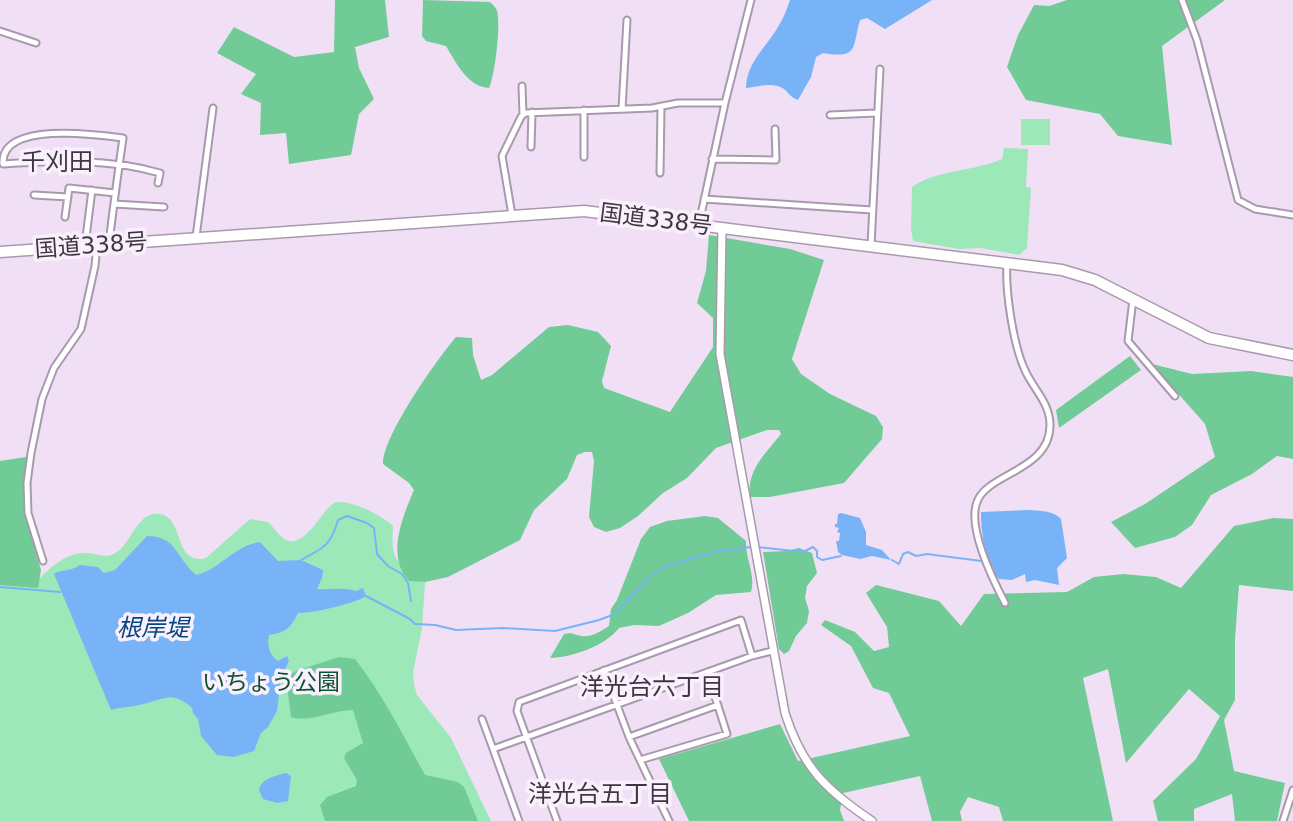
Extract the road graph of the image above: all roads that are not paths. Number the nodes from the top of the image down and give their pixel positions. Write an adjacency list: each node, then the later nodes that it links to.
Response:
1 (751, 0): 9 (street)
2 (1182, 0): 34 (street)
3 (627, 20): 12 (street)
4 (3, 32): 5 (street); 6 (street)
5 (1, 40)
6 (36, 43)
7 (880, 69): 15 (street)
8 (522, 86): 16 (street)
9 (725, 103): 10 (street); 21 (street)
10 (661, 107): 12 (street); 23 (street)
11 (213, 108): 38 (street)
12 (622, 109): 13 (street)
13 (584, 110): 14 (street); 20 (street)
14 (532, 112): 16 (street); 19 (street)
15 (876, 113): 17 (street); 32 (street)
16 (523, 115): 33 (street)
17 (830, 115)
18 (775, 129): 21 (street)
19 (531, 147)
20 (583, 157)
21 (712, 159): 29 (street)
22 (119, 164): 22 (street); 24 (street); 26 (street)
23 (660, 173)
24 (158, 183)
25 (92, 190): 26 (street); 28 (street); 40 (street)
26 (115, 193): 30 (street)
27 (34, 195): 28 (street)
28 (68, 197): 35 (street)
29 (704, 199): 32 (street); 36 (street)
30 (114, 204): 31 (street); 39 (street)
31 (164, 207)
32 (872, 210): 41 (street)
33 (512, 215): 36 (highway, 国道338号); 38 (highway, 国道338号)
34 (1293, 215)
35 (65, 217)
36 (699, 224): 37 (highway, 国道338号)
37 (722, 227): 41 (highway, 国道338号); 49 (street)
38 (196, 237): 39 (highway, 国道338号)
39 (103, 244): 40 (highway, 国道338号); 47 (street)
40 (85, 245): 42 (highway, 国道338号)
41 (871, 245): 43 (highway, 国道338号)
42 (0, 252)
43 (1007, 263): 44 (highway, 国道338号); 48 (street)
44 (1133, 299): 45 (highway, 国道338号); 46 (street)
45 (1293, 355)
46 (1174, 396)
47 (43, 561)
48 (1005, 603)
49 (772, 651): 50 (street); 64 (street)
50 (752, 656): 51 (street); 52 (street)
51 (604, 670): 53 (street); 56 (street)
52 (707, 672): 53 (street); 54 (street)
53 (617, 704): 56 (street); 57 (street)
54 (718, 705): 57 (street); 59 (street)
55 (482, 719): 58 (street)
56 (526, 737): 58 (street); 62 (street)
57 (629, 737): 59 (street)
58 (493, 749): 61 (street)
59 (640, 760): 63 (street)
60 (1293, 790): 65 (street)
61 (519, 821)
62 (556, 821)
63 (669, 821)
64 (872, 821)
65 (1283, 821)

